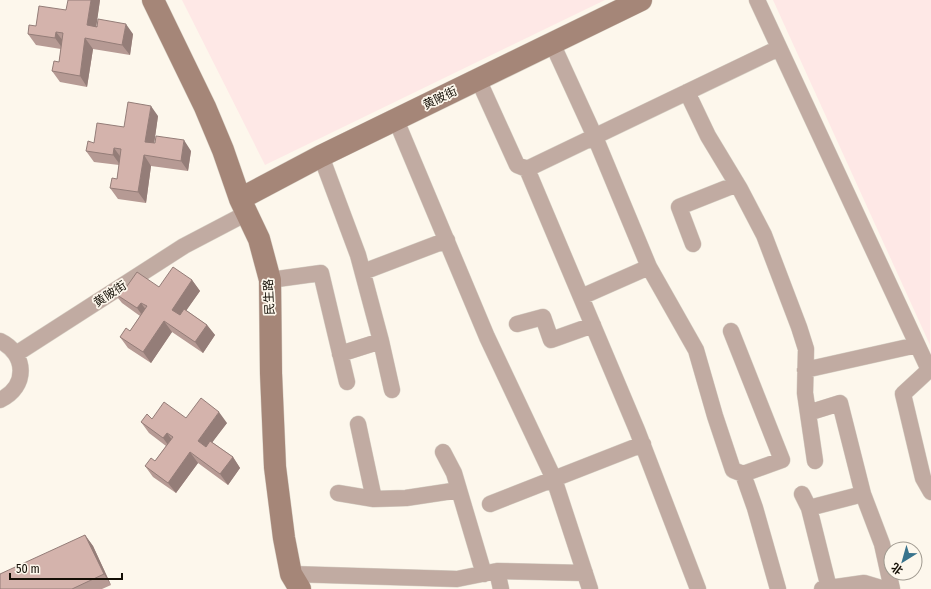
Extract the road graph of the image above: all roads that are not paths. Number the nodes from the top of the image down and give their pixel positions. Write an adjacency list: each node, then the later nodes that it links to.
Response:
1 (153, 0): 13 (main road, 民生路)
2 (641, 0): 4 (main road, 黄陂街)
3 (757, 0): 5 (street)
4 (552, 43): 6 (main road, 黄陂街); 9 (street)
5 (779, 48): 7 (street); 25 (street)
6 (478, 79): 8 (main road, 黄陂街); 11 (street)
7 (687, 92): 9 (street); 12 (street)
8 (396, 120): 10 (main road, 黄陂街); 14 (street)
9 (595, 136): 11 (street); 16 (street)
10 (321, 156): 13 (main road, 黄陂街); 17 (street)
11 (527, 169): 19 (street)
12 (737, 184): 15 (street); 29 (street)
13 (244, 206): 18 (main road, 民生路); 26 (street, 黄陂街)
14 (447, 240): 17 (street); 39 (street)
15 (693, 244)
16 (649, 267): 19 (street); 38 (street)
17 (363, 272): 24 (street)
18 (270, 280): 27 (street); 50 (main road, 民生路)
19 (581, 298): 21 (street)
20 (517, 324): 21 (street)
21 (593, 325): 35 (street)
22 (731, 331): 38 (street)
23 (0, 341): 26 (street)
24 (381, 341): 27 (street); 31 (street)
25 (917, 345): 28 (street); 29 (street)
26 (16, 354): 32 (street)
27 (340, 354): 30 (street)
28 (930, 369): 41 (street)
29 (805, 370): 33 (street)
30 (347, 382)
31 (392, 390)
32 (0, 400)
33 (808, 412): 37 (street); 44 (street)
34 (358, 424): 45 (street)
35 (643, 444): 39 (street); 55 (street)
36 (443, 452): 40 (street)
37 (815, 461)
38 (743, 474): 56 (street)
39 (554, 479): 46 (street); 49 (street)
40 (459, 490): 45 (street); 48 (street)
41 (931, 492)
42 (338, 493): 45 (street)
43 (802, 494): 47 (street)
44 (863, 494): 47 (street); 58 (street)
45 (374, 499)
46 (490, 504)
47 (809, 508): 52 (street)
48 (491, 572): 49 (street); 51 (street); 53 (street)
49 (585, 573): 54 (street)
50 (296, 582): 51 (street)
51 (403, 583)
52 (826, 588): 57 (street)
53 (501, 589)
54 (590, 589)
55 (698, 589)
56 (778, 589)
57 (884, 589)
58 (892, 589)

